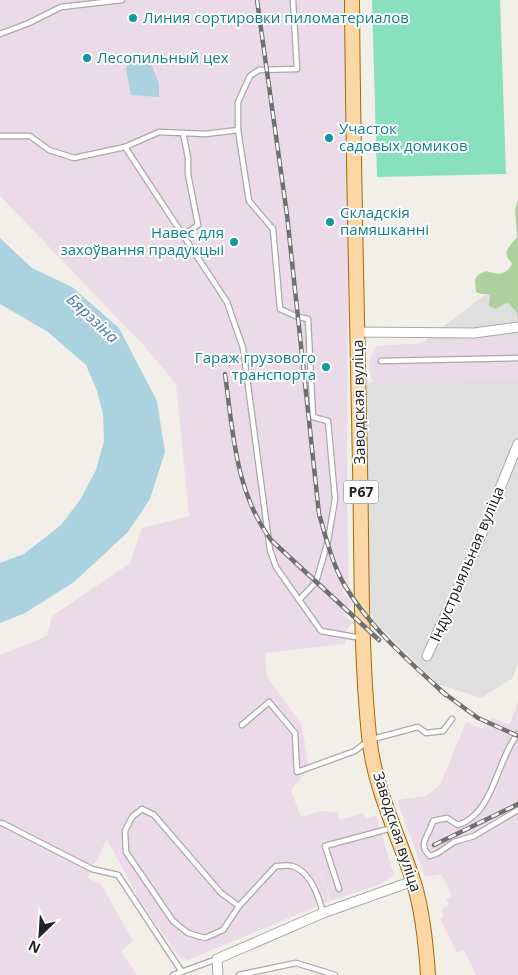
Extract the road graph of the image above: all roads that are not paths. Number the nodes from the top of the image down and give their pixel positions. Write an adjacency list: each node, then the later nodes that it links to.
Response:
1 (122, 0): 4 (lane)
2 (293, 0): 5 (lane)
3 (352, 0): 11 (main road, Заводская вуліца / Р67)
4 (0, 34)
5 (238, 130): 6 (lane); 15 (lane)
6 (183, 133): 8 (lane); 9 (lane)
7 (0, 136): 8 (lane)
8 (125, 147): 9 (lane)
9 (183, 235): 15 (lane)
10 (518, 327): 11 (street)
11 (357, 332): 16 (main road, Заводская вуліца / Р67)
12 (518, 358): 13 (lane)
13 (381, 361)
14 (518, 444): 17 (street, Індустрыяльная вуліца)
15 (299, 600): 16 (lane)
16 (362, 638): 21 (main road, Заводская вуліца / Р67)
17 (427, 656)
18 (452, 719): 21 (lane)
19 (242, 725): 21 (lane)
20 (518, 734): 22 (lane)
21 (369, 740): 24 (main road, Заводская вуліца / Р67)
22 (518, 810)
23 (2, 823): 30 (lane)
24 (393, 828): 25 (main road, Заводская вуліца / Р67); 26 (lane)
25 (413, 881): 28 (street); 35 (main road, Заводская вуліца / Р67)
26 (339, 889)
27 (239, 906): 27 (lane); 28 (lane)
28 (323, 914): 29 (street)
29 (217, 959): 30 (lane); 32 (street)
30 (182, 972): 31 (lane)
31 (174, 975)
32 (218, 975)
33 (239, 975): 34 (lane)
34 (335, 975)
35 (428, 975)

